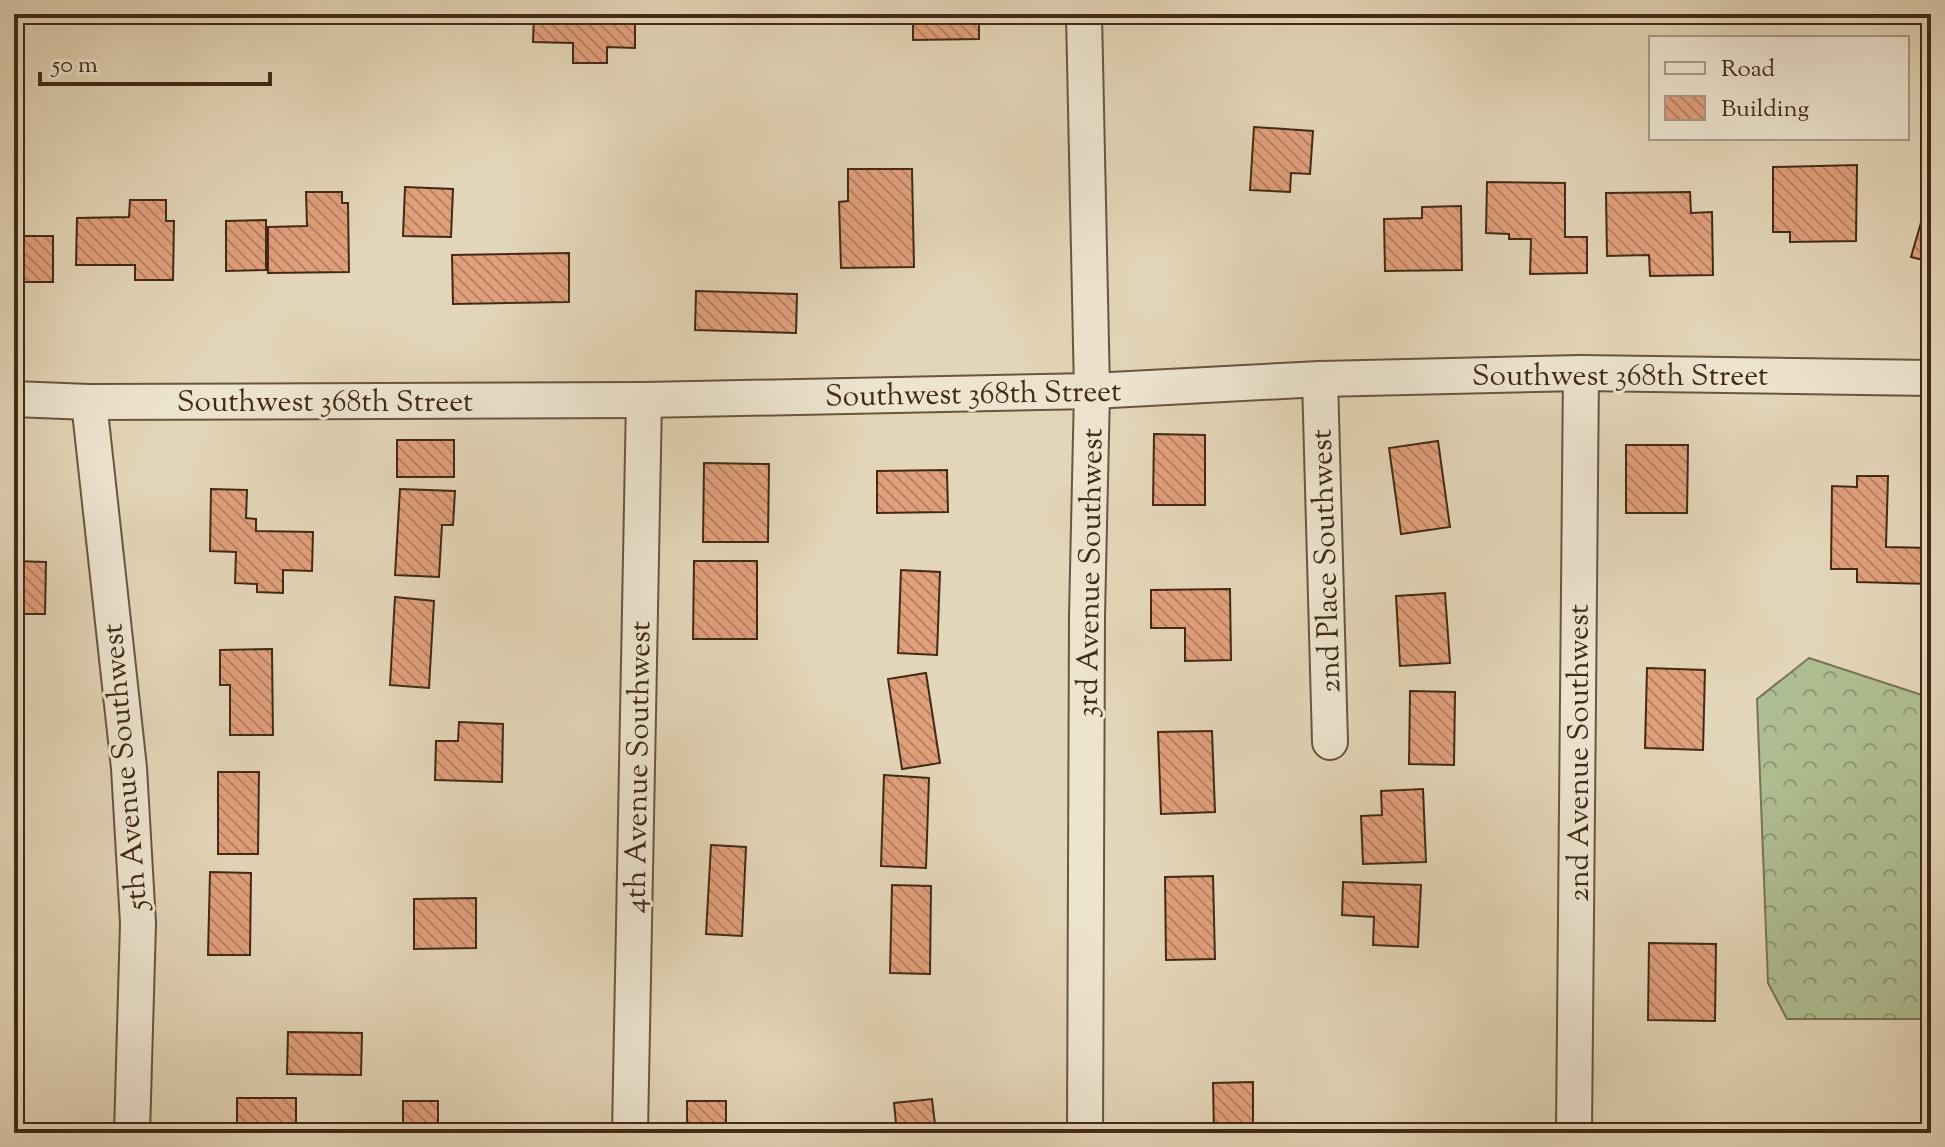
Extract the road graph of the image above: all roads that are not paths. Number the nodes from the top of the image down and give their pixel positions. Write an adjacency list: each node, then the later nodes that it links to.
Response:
1 (1084, 14): 5 (street, 3rd Avenue Southwest)
2 (1581, 373): 3 (street, Southwest 368th Street); 4 (street, Southwest 368th Street); 13 (street, 2nd Avenue Southwest)
3 (1931, 378)
4 (1320, 379): 5 (street, Southwest 368th Street); 9 (street, 2nd Place Southwest)
5 (1092, 391): 7 (street, Southwest 368th Street); 12 (street, 3rd Avenue Southwest)
6 (14, 399): 8 (street, Southwest 368th Street)
7 (644, 400): 8 (street, Southwest 368th Street); 11 (street, 4th Avenue Southwest)
8 (89, 402): 10 (street, 5th Avenue Southwest)
9 (1330, 742)
10 (132, 1133)
11 (630, 1133)
12 (1085, 1133)
13 (1574, 1133)

